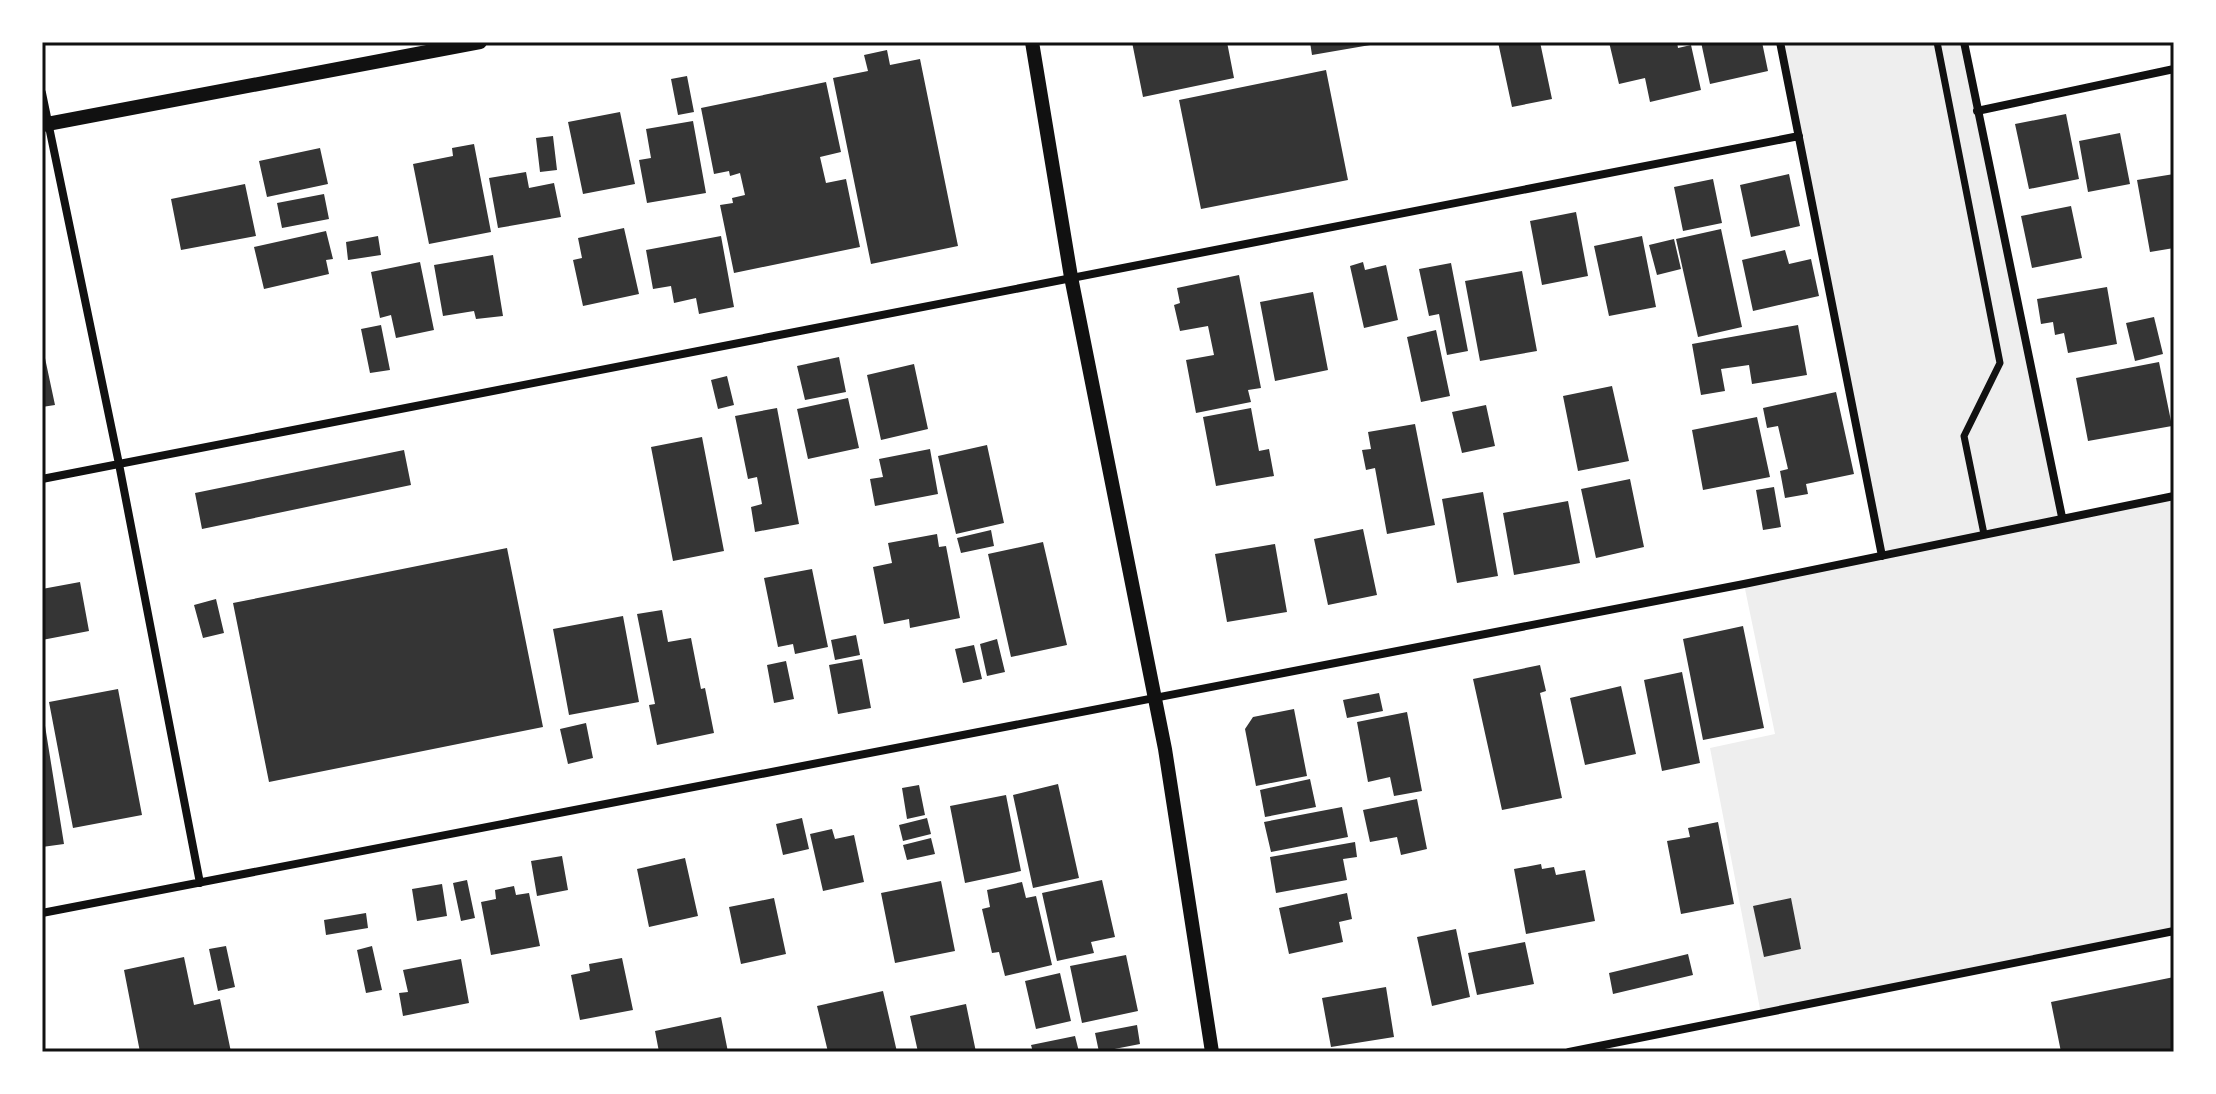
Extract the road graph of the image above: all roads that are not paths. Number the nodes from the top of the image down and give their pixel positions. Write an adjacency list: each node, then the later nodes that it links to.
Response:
1 (480, 42): 9 (street)
2 (1032, 42): 11 (street)
3 (1780, 42): 10 (street)
4 (1937, 42): 16 (street)
5 (1964, 42): 8 (street)
6 (2174, 69): 8 (street)
7 (42, 93): 9 (street)
8 (1977, 111): 15 (street)
9 (45, 124): 12 (street)
10 (1799, 136): 11 (street); 17 (street)
11 (1071, 277): 12 (street); 18 (street)
12 (119, 464): 13 (street); 19 (street)
13 (42, 479)
14 (2174, 496): 15 (street)
15 (2062, 517): 16 (street)
16 (1984, 534): 17 (street)
17 (1882, 556): 18 (street)
18 (1155, 698): 19 (street); 22 (street)
19 (200, 883): 20 (street)
20 (42, 913)
21 (2174, 931): 23 (street)
22 (1212, 1052)
23 (1569, 1052)

